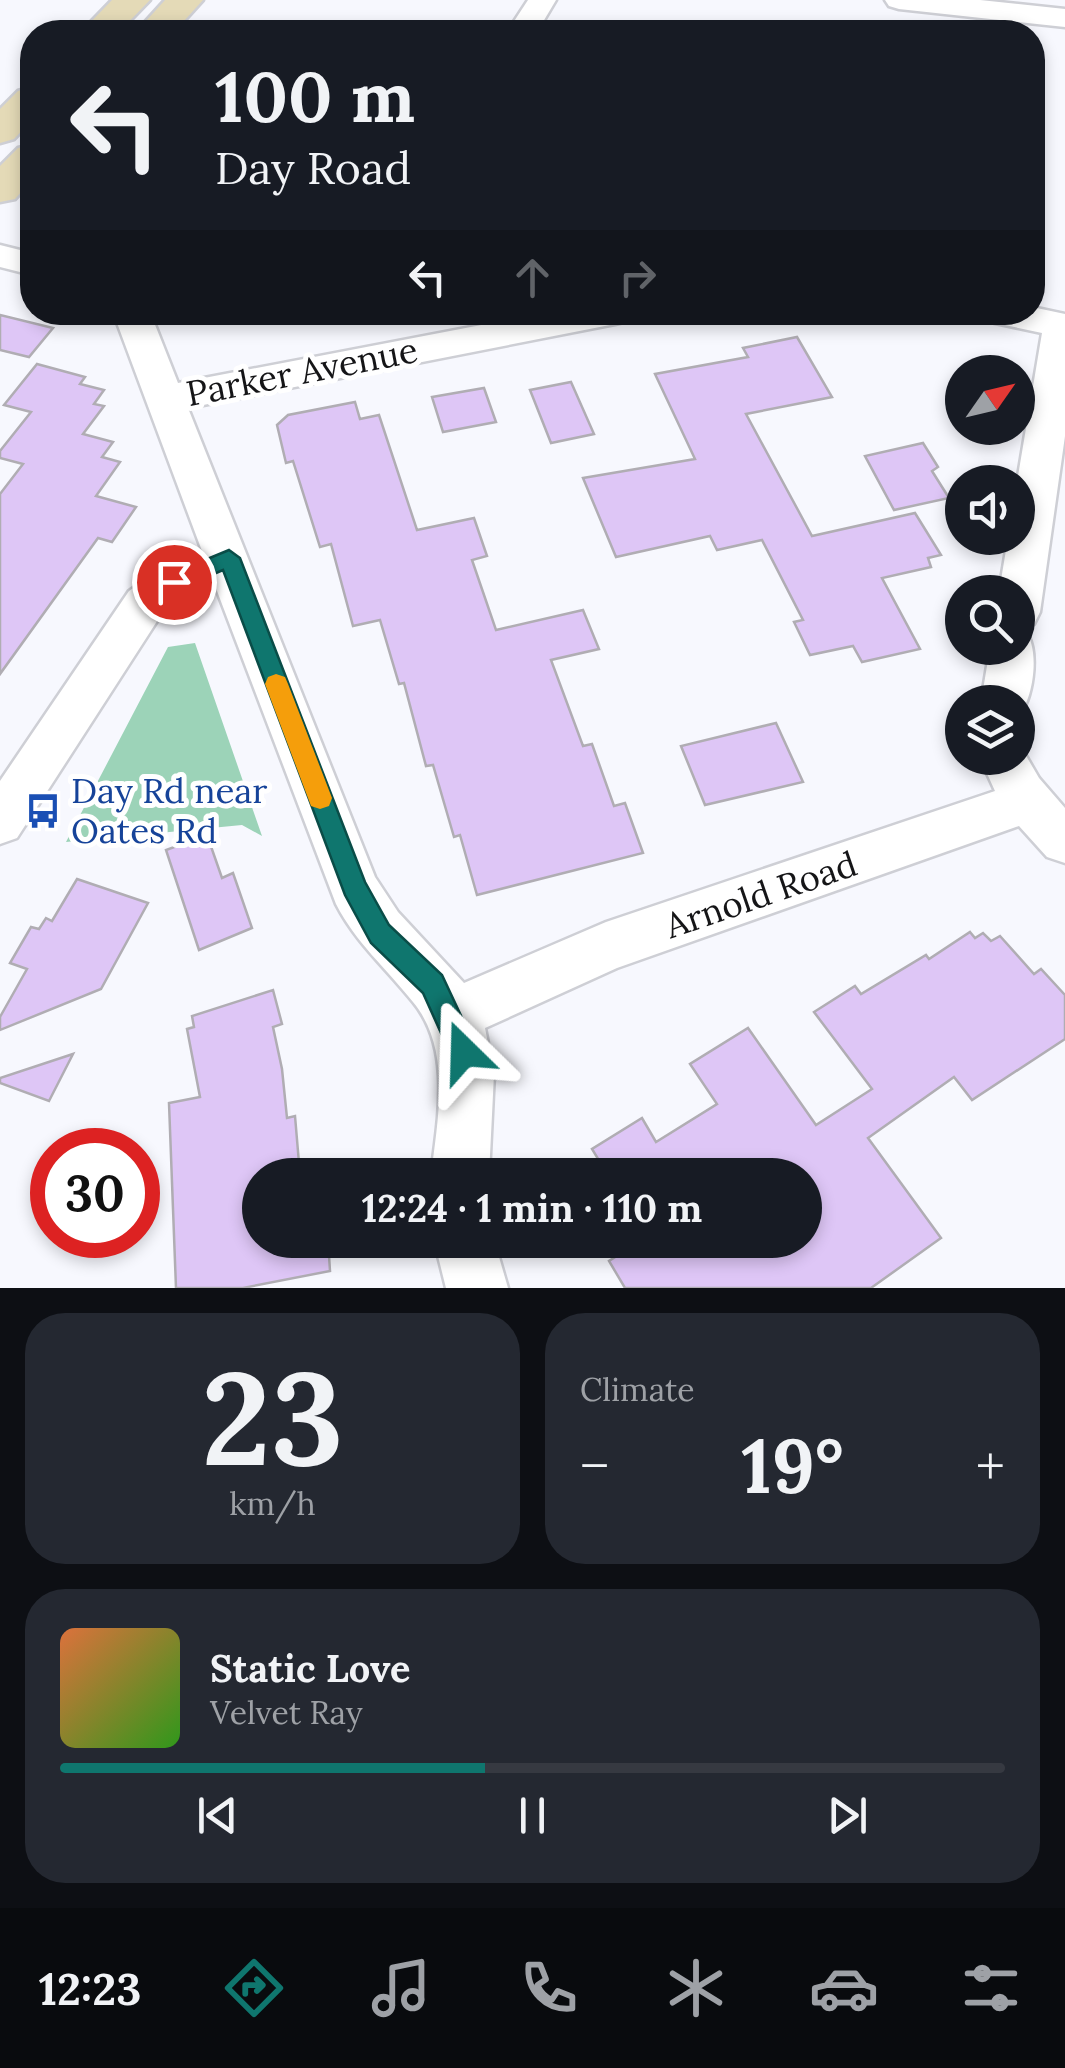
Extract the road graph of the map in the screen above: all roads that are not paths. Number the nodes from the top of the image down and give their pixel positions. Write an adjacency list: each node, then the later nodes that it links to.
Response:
1 (130, 0): 5 (main road)
2 (185, 0): 6 (main road)
3 (899, 0): 4 (street)
4 (1065, 18)
5 (111, 20)
6 (166, 20)
7 (20, 111): 8 (main road)
8 (0, 131)
9 (20, 169): 10 (main road)
10 (0, 190)
11 (136, 325): 14 (street)
12 (547, 325): 14 (street, Parker Avenue)
13 (1063, 326): 16 (street)
14 (167, 398): 15 (street)
15 (229, 558): 19 (street); 21 (street)
16 (1024, 575)
17 (1010, 775): 18 (street)
18 (1028, 802): 20 (street); 21 (street, Arnold Road)
19 (0, 822)
20 (1065, 842)
21 (450, 1016): 22 (street)
22 (461, 1158)
23 (469, 1258): 24 (street)
24 (477, 1288)

